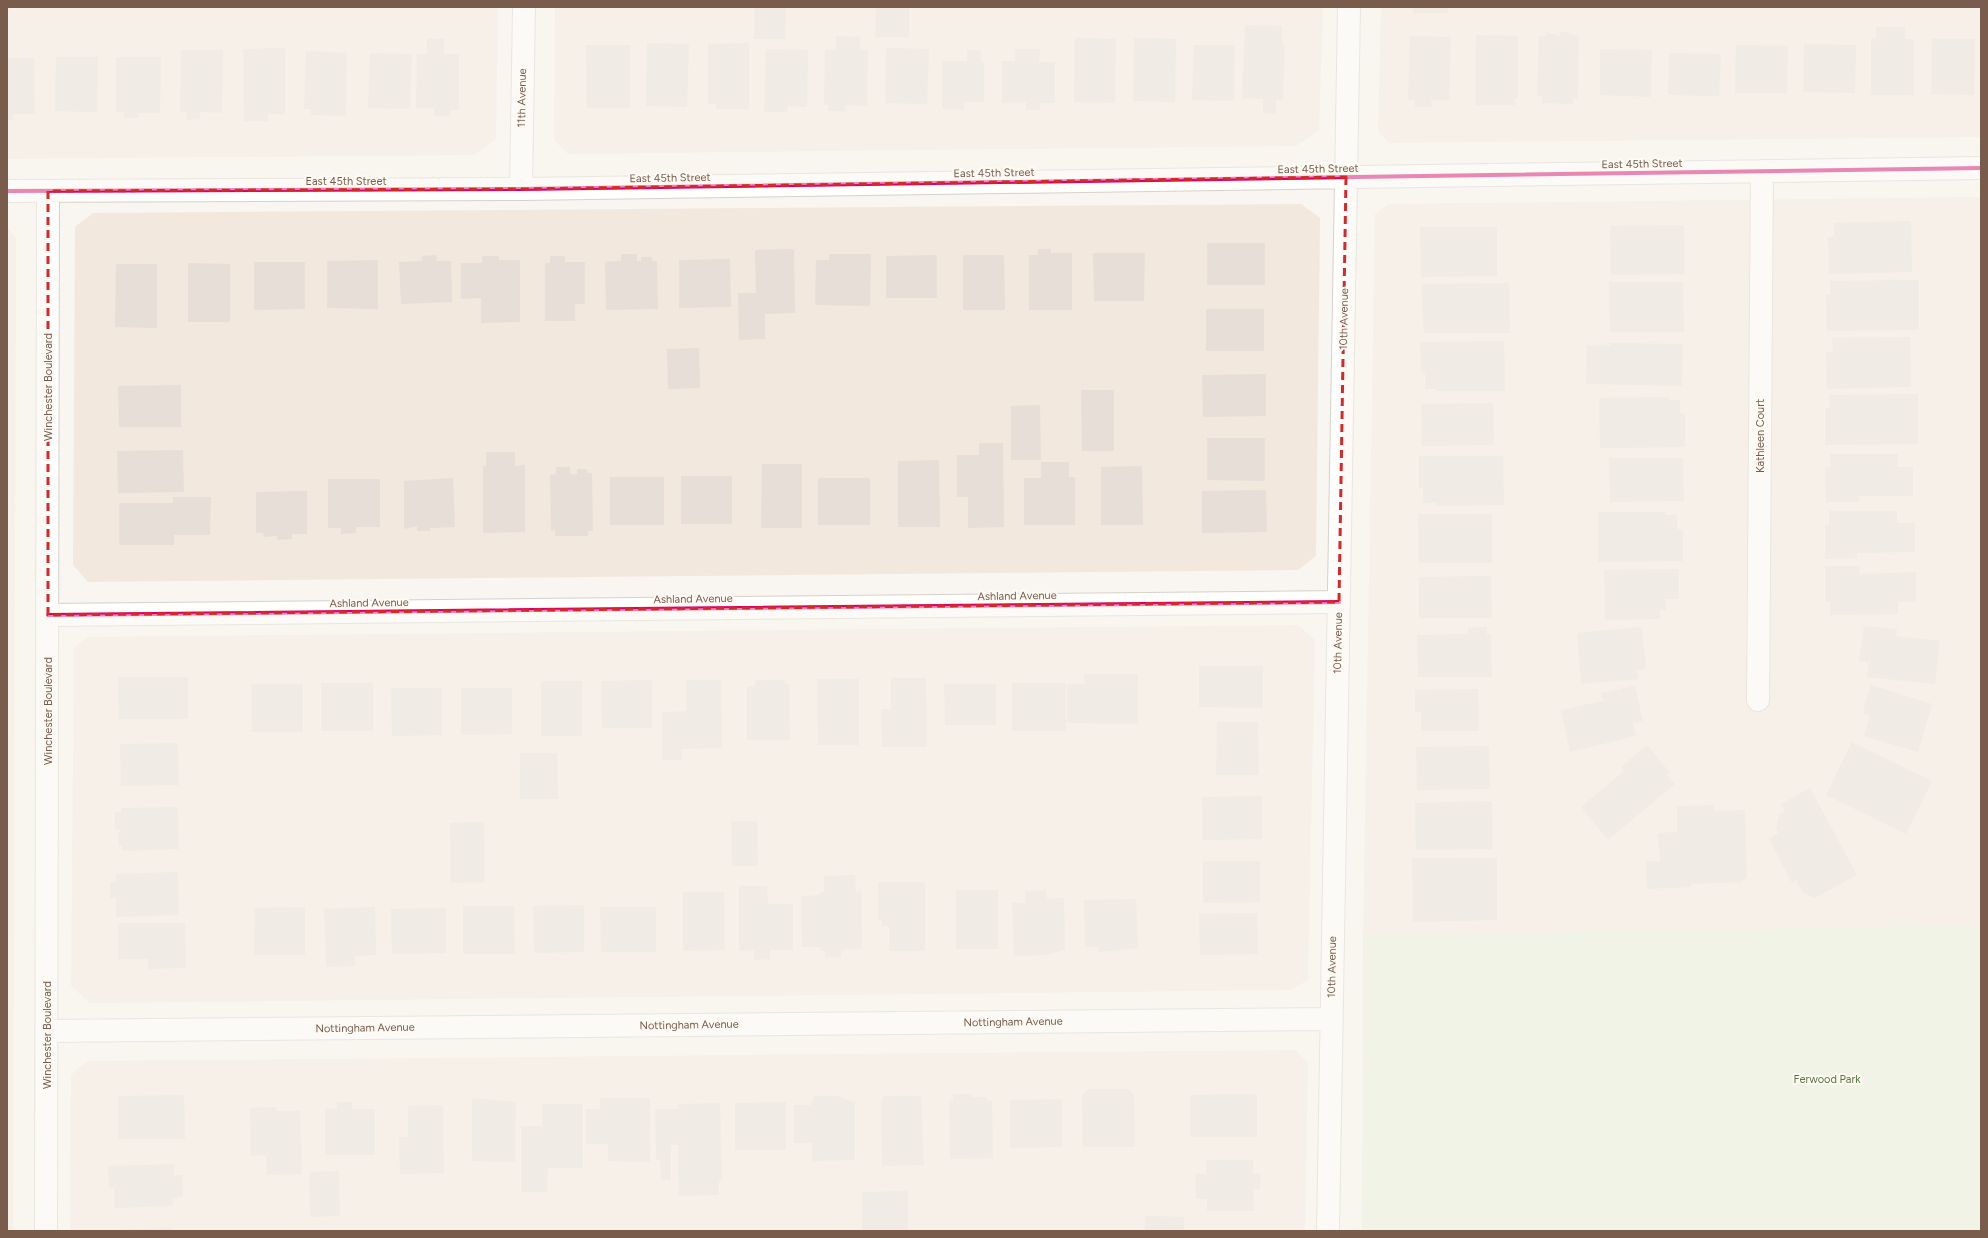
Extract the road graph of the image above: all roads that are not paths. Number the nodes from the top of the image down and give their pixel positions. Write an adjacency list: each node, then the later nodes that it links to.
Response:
1 (524, 7): 6 (street, 11th Avenue)
2 (1349, 7): 5 (street, 10th Avenue)
3 (1981, 168): 4 (street, East 45th Street)
4 (1762, 171): 5 (street, East 45th Street); 11 (street, Kathleen Court)
5 (1346, 177): 6 (street, East 45th Street); 9 (street, 10th Avenue)
6 (521, 189): 8 (street, East 45th Street)
7 (7, 191): 8 (street, East 45th Street)
8 (48, 191): 10 (street, Winchester Boulevard)
9 (1339, 602): 10 (street, Ashland Avenue); 12 (street, 10th Avenue)
10 (48, 615): 13 (street, Winchester Boulevard)
11 (1758, 700)
12 (1332, 1019): 13 (street, Nottingham Avenue); 15 (street, 10th Avenue)
13 (47, 1031): 14 (street, Winchester Boulevard)
14 (46, 1231)
15 (1328, 1231)

